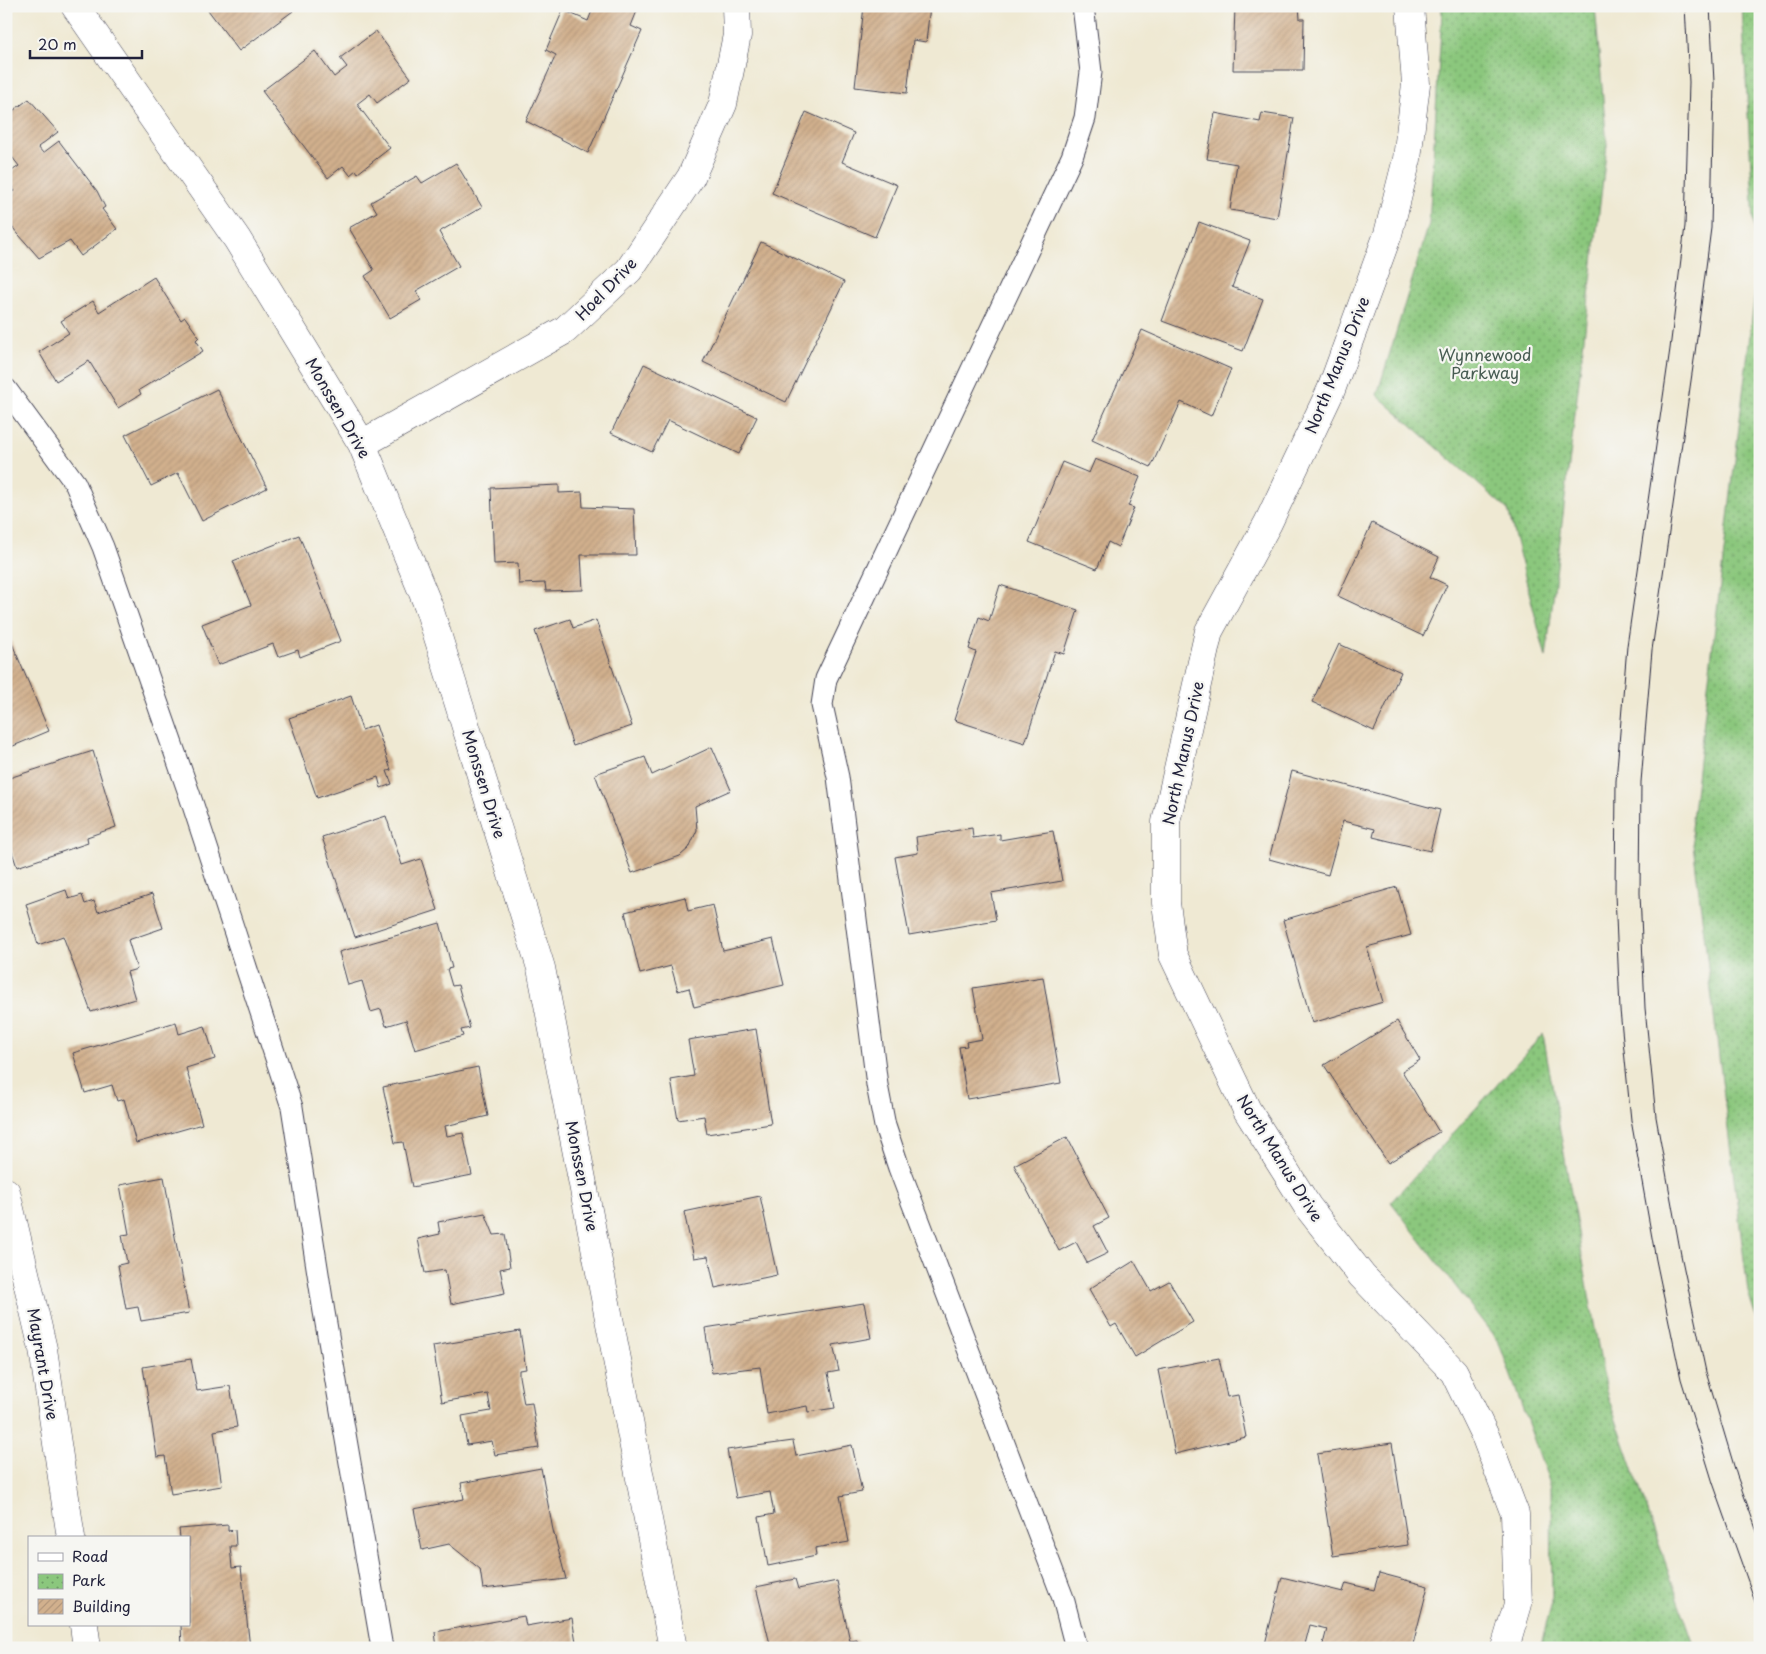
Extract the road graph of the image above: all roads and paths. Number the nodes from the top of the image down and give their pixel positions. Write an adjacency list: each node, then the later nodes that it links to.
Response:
1 (75, 6): 6 (street, Monssen Drive)
2 (736, 6): 6 (street, Hoel Drive)
3 (1083, 6): 13 (lane)
4 (1410, 6): 14 (street, North Manus Drive)
5 (6, 390): 11 (lane)
6 (362, 444): 12 (street, Monssen Drive)
7 (6, 1192): 8 (street, Mayrant Drive)
8 (71, 1536)
9 (84, 1626): 10 (street)
10 (87, 1648)
11 (382, 1648)
12 (674, 1648)
13 (1076, 1648)
14 (1505, 1648)

